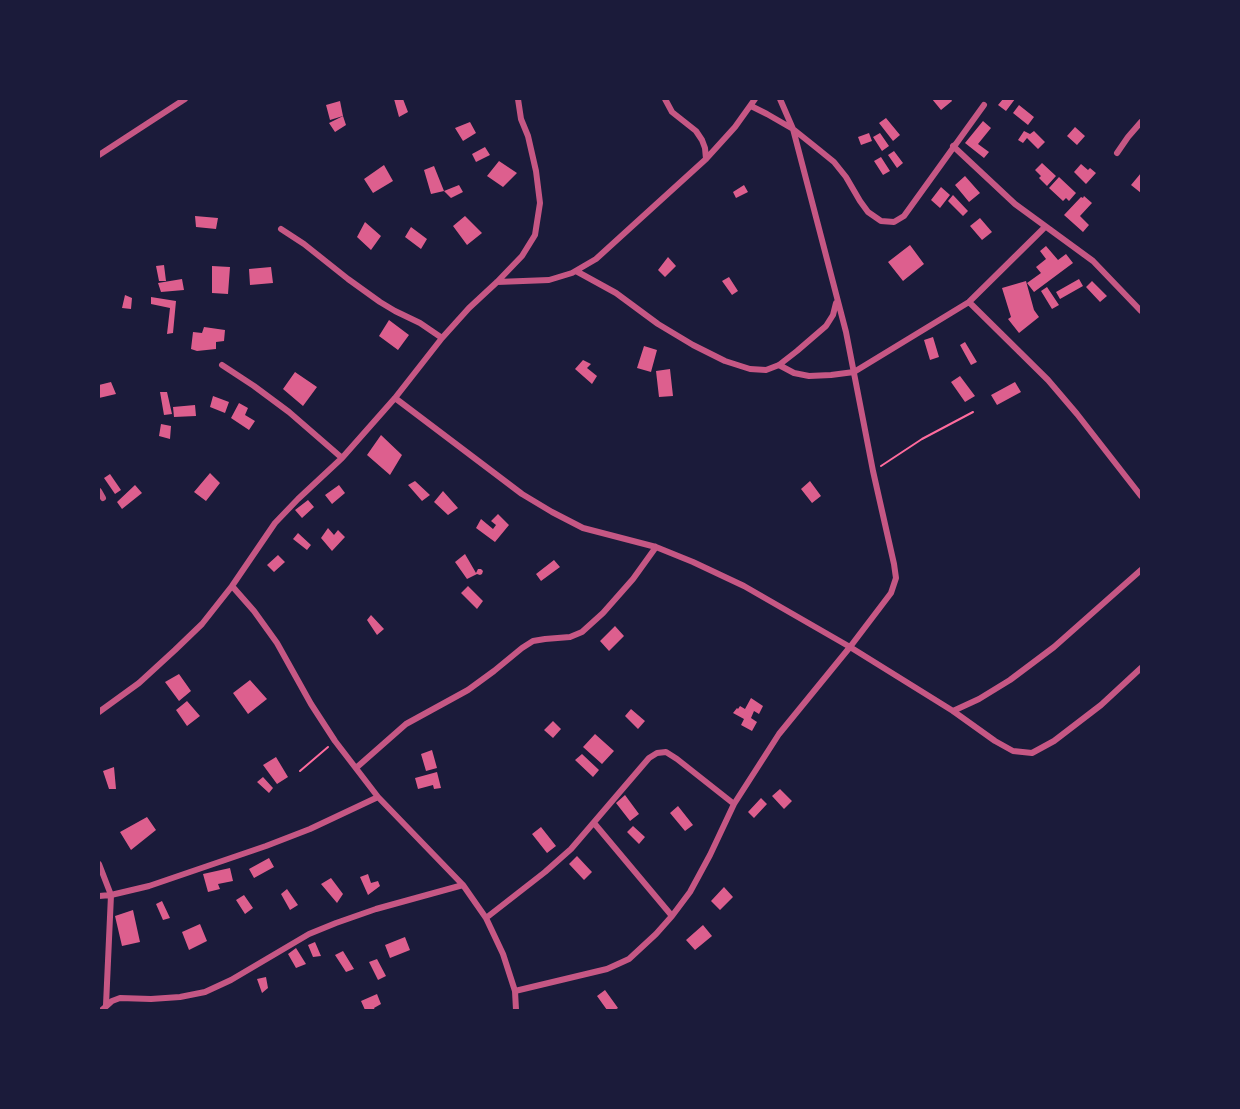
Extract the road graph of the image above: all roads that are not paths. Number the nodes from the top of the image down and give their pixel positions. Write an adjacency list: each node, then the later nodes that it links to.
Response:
1 (184, 99): 12 (street)
2 (518, 99): 17 (street)
3 (665, 99): 13 (street)
4 (755, 99): 7 (street)
5 (780, 99): 9 (street)
6 (984, 105): 10 (street)
7 (751, 106): 9 (street); 13 (street)
8 (1141, 122): 11 (street)
9 (793, 129): 10 (street); 18 (street)
10 (953, 146): 14 (street)
11 (1117, 153)
12 (99, 155)
13 (706, 159): 16 (street)
14 (1045, 227): 19 (street); 20 (street)
15 (281, 229): 21 (street)
16 (576, 271): 17 (street); 23 (street)
17 (497, 282): 21 (street)
18 (837, 299): 23 (street); 24 (street)
19 (969, 302): 24 (street); 28 (street)
20 (1141, 310)
21 (442, 338): 25 (street)
22 (222, 365): 26 (street)
23 (779, 365): 24 (street)
24 (854, 372): 33 (street)
25 (395, 398): 26 (street); 30 (street)
26 (342, 458): 32 (street)
27 (99, 491): 29 (street)
28 (1141, 496)
29 (103, 498)
30 (656, 547): 33 (street); 37 (street)
31 (1141, 570): 35 (street)
32 (232, 586): 36 (street); 37 (street)
33 (850, 647): 35 (street); 39 (street)
34 (1141, 668): 35 (street)
35 (953, 711)
36 (99, 712)
37 (356, 768): 38 (street)
38 (378, 797): 42 (street); 43 (street)
39 (734, 804): 40 (street); 45 (street)
40 (594, 823): 45 (street); 46 (street)
41 (99, 864): 43 (street)
42 (463, 885): 46 (street); 48 (street)
43 (111, 895): 44 (street); 48 (street)
44 (99, 896)
45 (672, 916): 47 (street)
46 (486, 918): 47 (street)
47 (515, 991): 49 (street)
48 (104, 1007)
49 (516, 1010)

